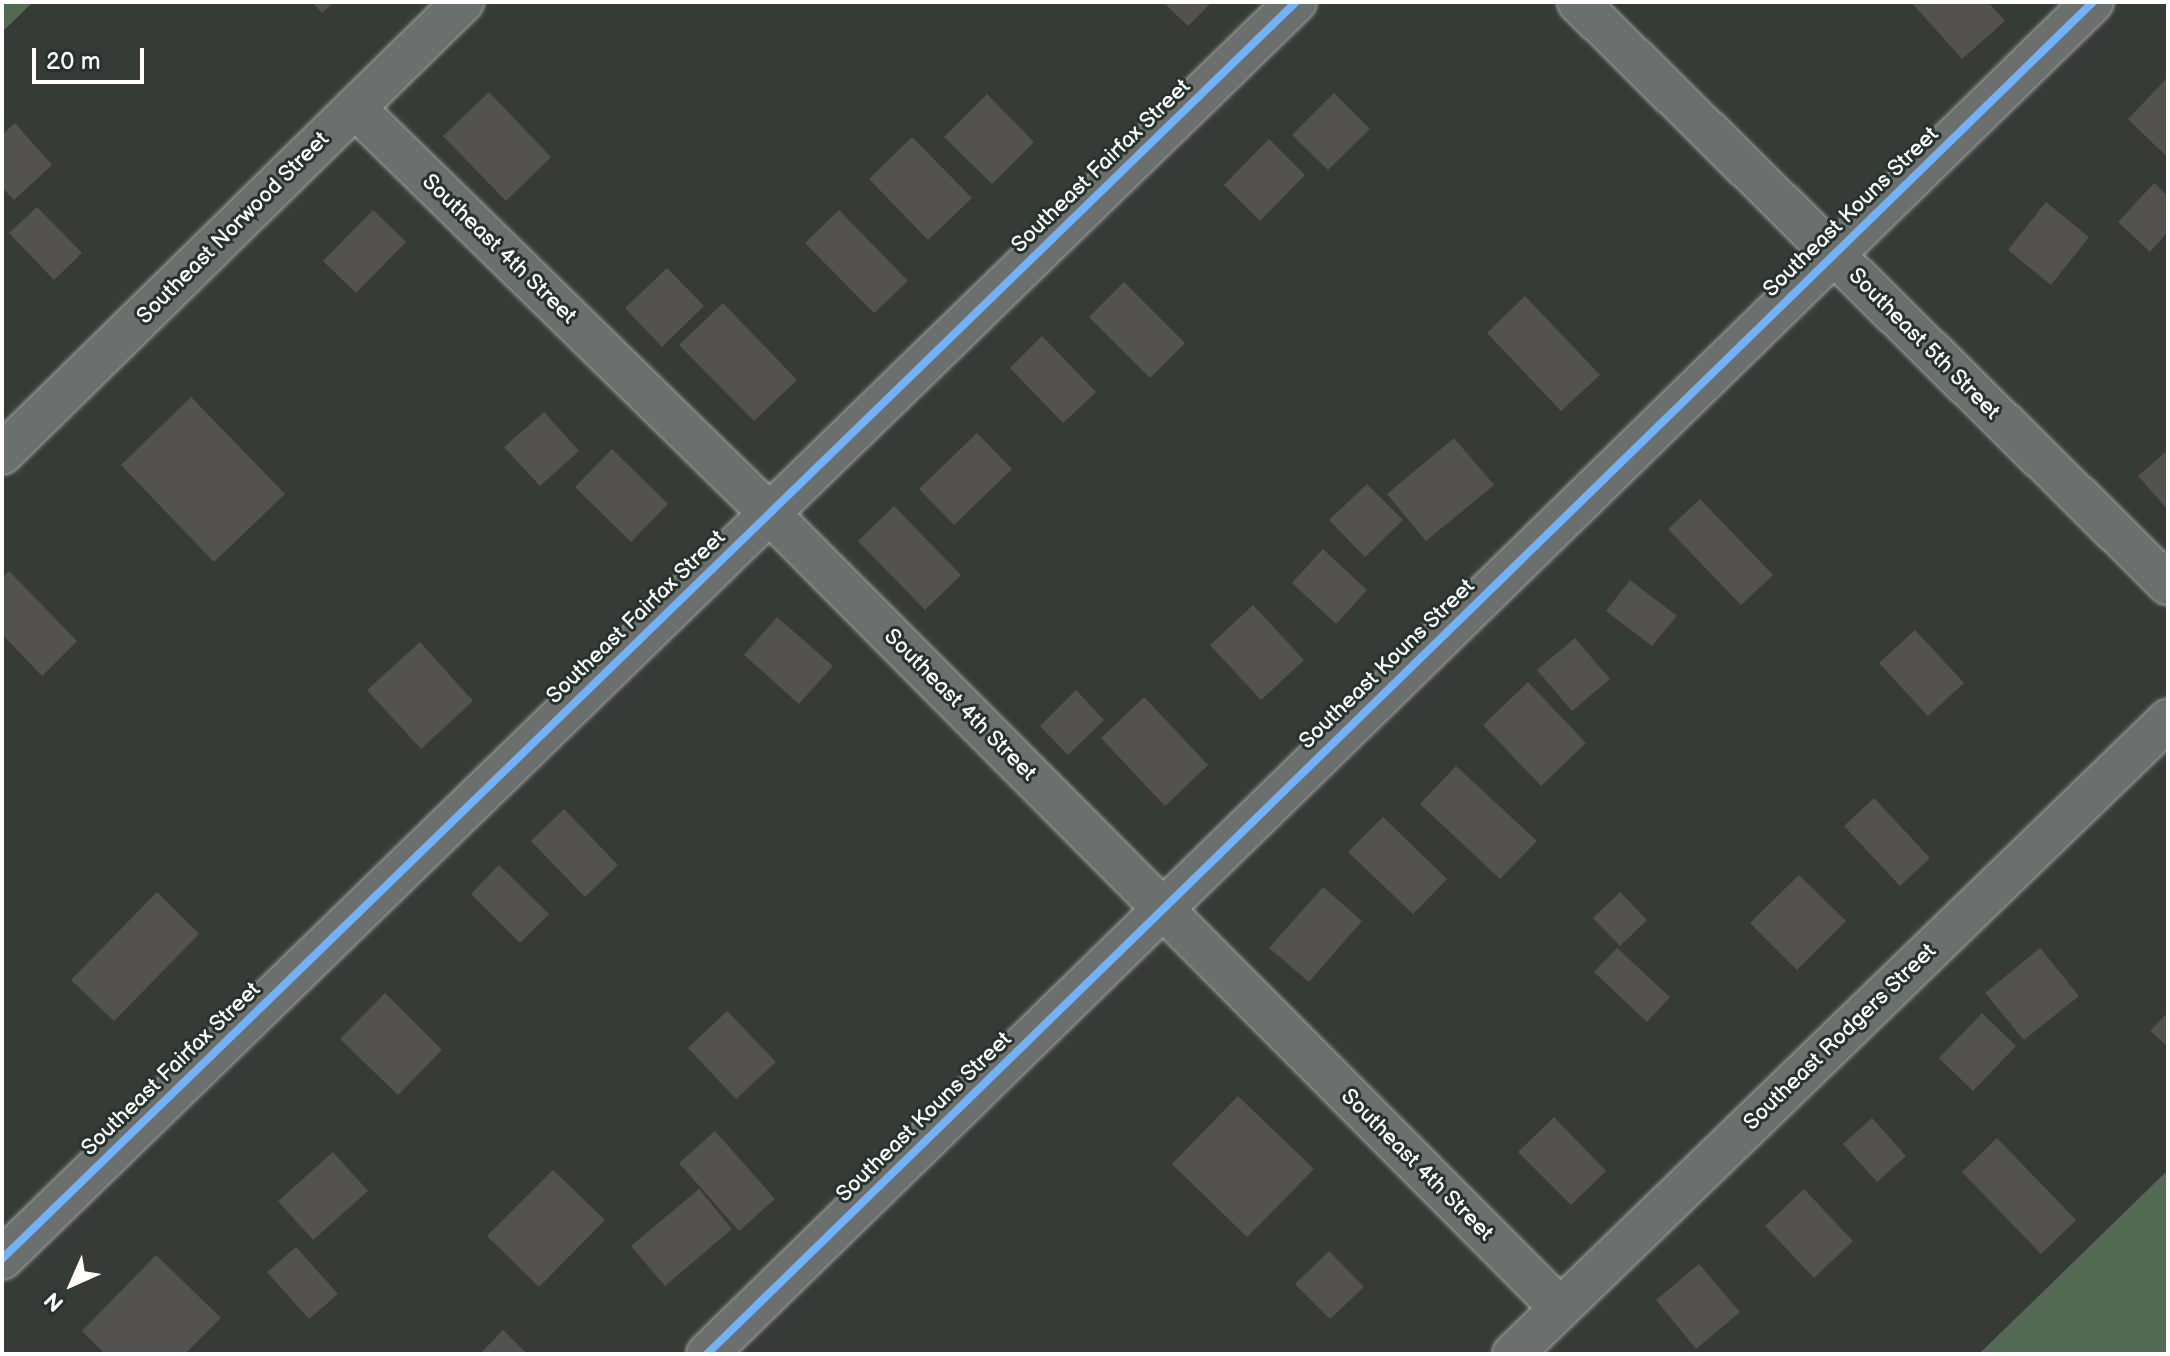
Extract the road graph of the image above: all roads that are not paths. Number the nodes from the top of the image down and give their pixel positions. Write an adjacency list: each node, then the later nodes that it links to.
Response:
1 (463, 2): 5 (street, Southeast Norwood Street)
2 (1296, 2): 8 (street, Southeast Fairfax Street)
3 (1578, 2): 6 (street, Southeast 5th Street)
4 (2093, 2): 6 (street, Southeast Kouns Street)
5 (355, 108): 7 (street, Southeast Norwood Street); 8 (street, Southeast 4th Street)
6 (1833, 254): 9 (street, Southeast 5th Street); 11 (street, Southeast Kouns Street)
7 (2, 454)
8 (769, 513): 11 (street, Southeast 4th Street); 12 (street, Southeast Fairfax Street)
9 (2168, 584)
10 (2168, 720): 13 (street, Southeast Rodgers Street)
11 (1162, 909): 13 (street, Southeast 4th Street); 14 (street, Southeast Kouns Street)
12 (2, 1259)
13 (1560, 1308): 15 (street, Southeast Rodgers Street)
14 (707, 1354)
15 (1513, 1354)

